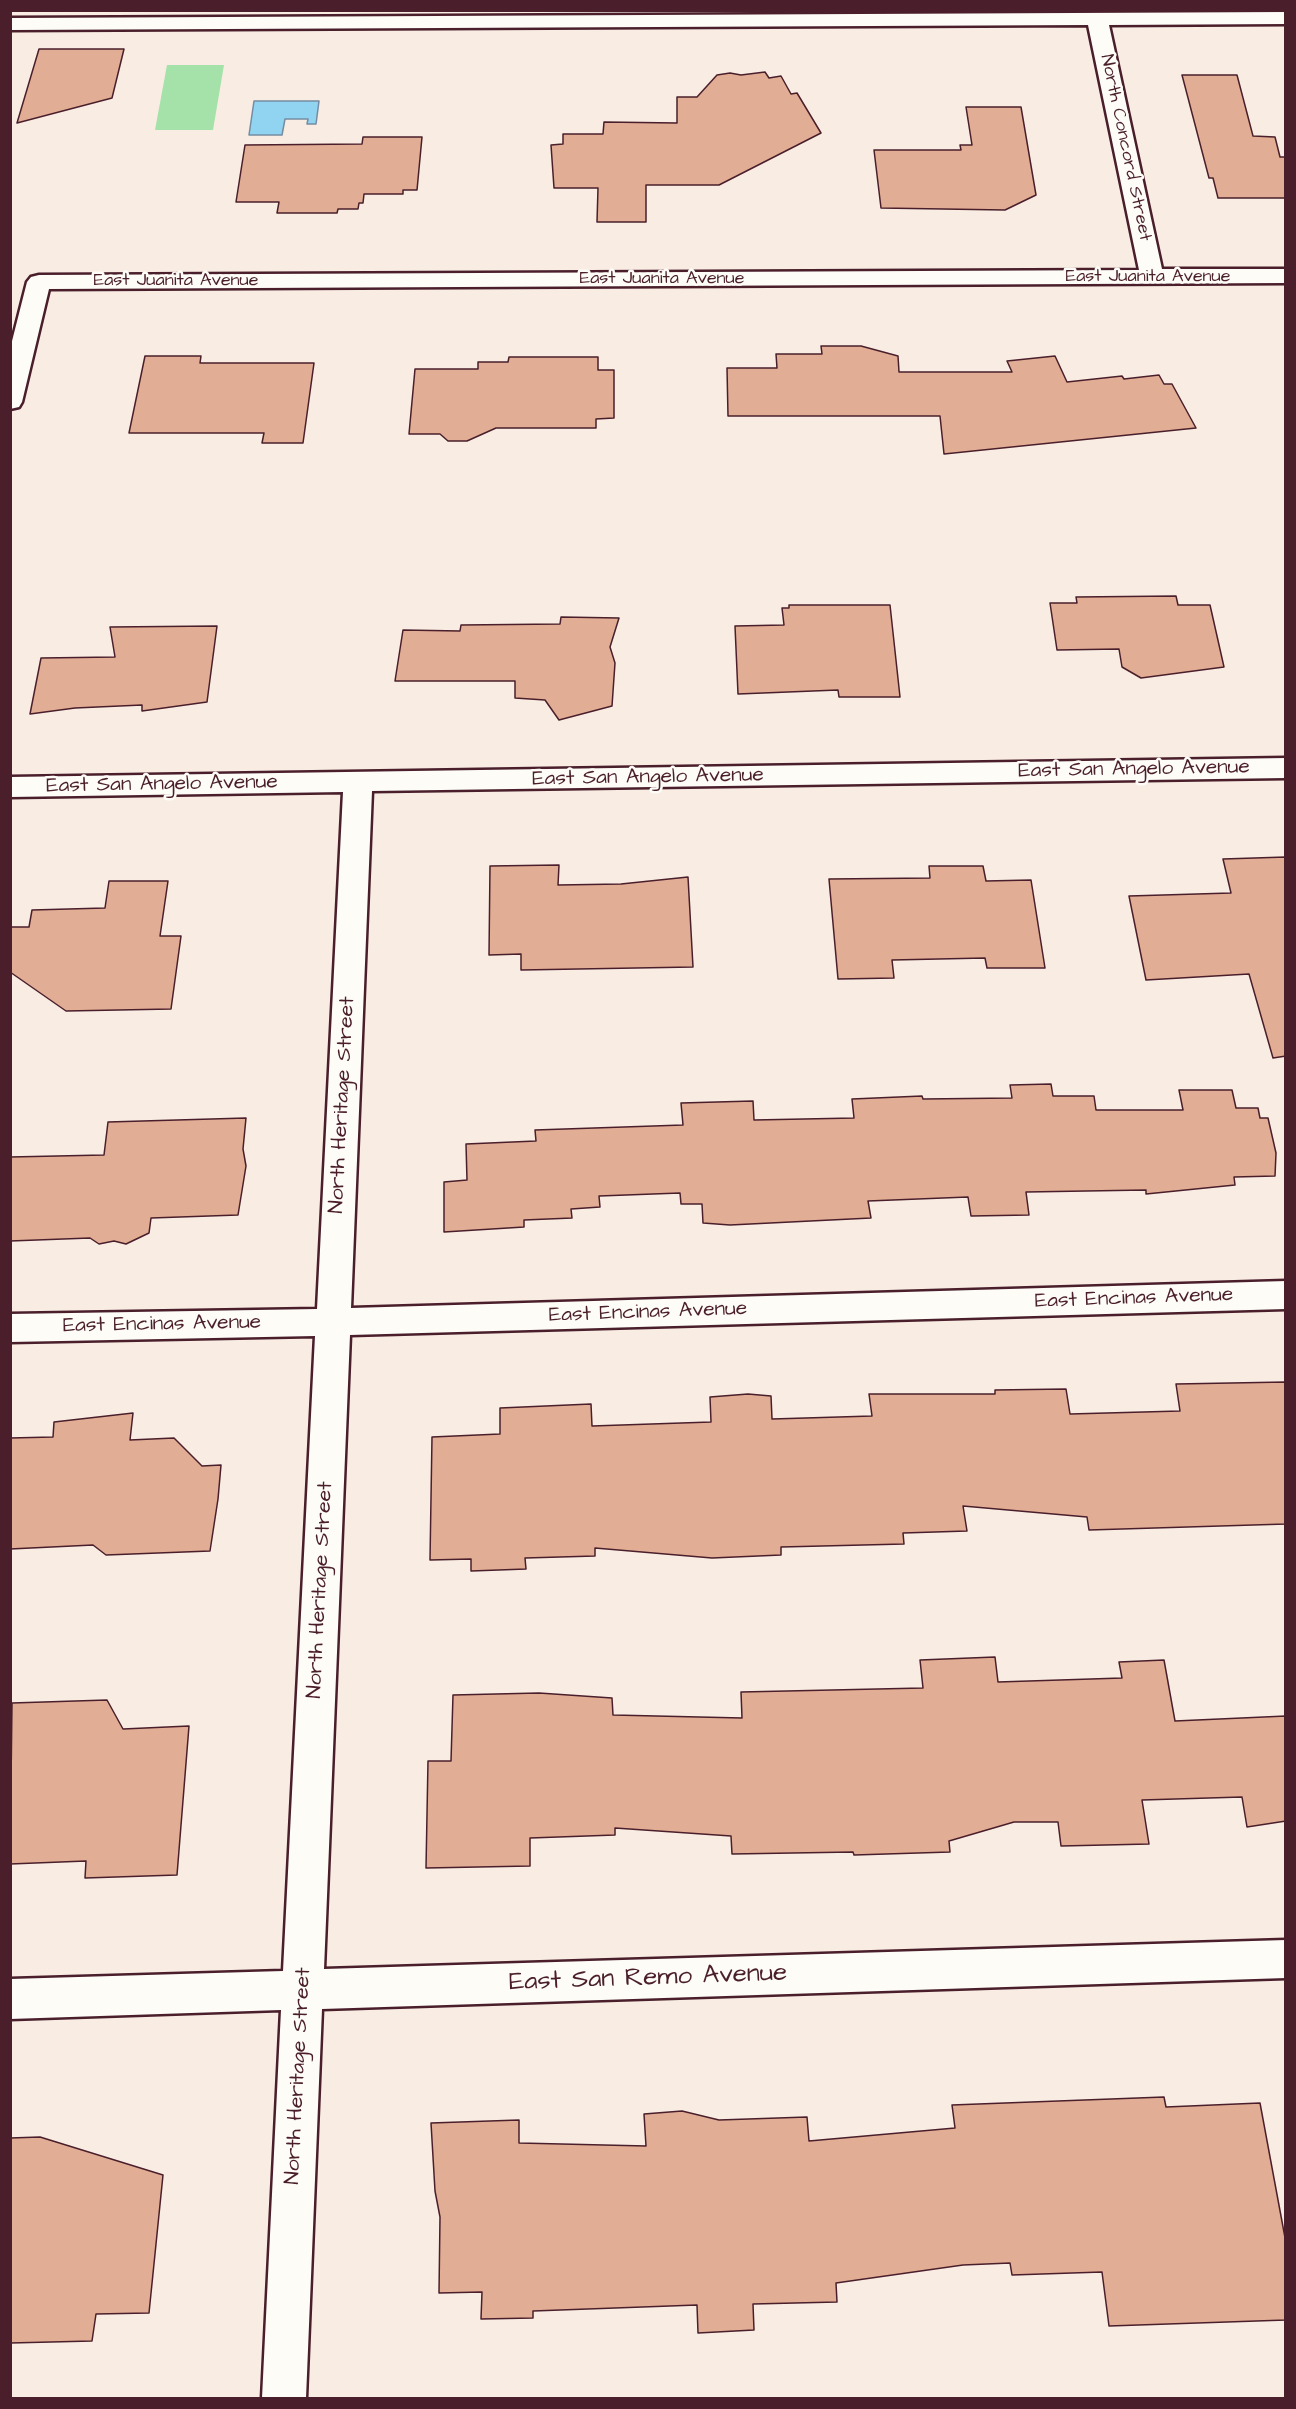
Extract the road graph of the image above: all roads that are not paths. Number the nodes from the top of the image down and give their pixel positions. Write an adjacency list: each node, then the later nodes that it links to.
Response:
1 (1286, 18): 2 (street)
2 (1097, 20): 3 (street); 5 (street, North Concord Street)
3 (10, 24)
4 (1286, 276): 5 (street, East Juanita Avenue)
5 (1152, 277): 6 (street, East Juanita Avenue)
6 (10, 402)
7 (1286, 768): 8 (street, East San Angelo Avenue)
8 (358, 782): 9 (street, East San Angelo Avenue); 11 (street, North Heritage Street)
9 (10, 788)
10 (1286, 1295): 11 (street, East Encinas Avenue)
11 (333, 1322): 12 (street, East Encinas Avenue); 14 (street, North Heritage Street)
12 (10, 1328)
13 (1286, 1959): 14 (street, East San Remo Avenue)
14 (303, 1990): 15 (street, East San Remo Avenue); 16 (street, North Heritage Street)
15 (10, 1999)
16 (284, 2398)

